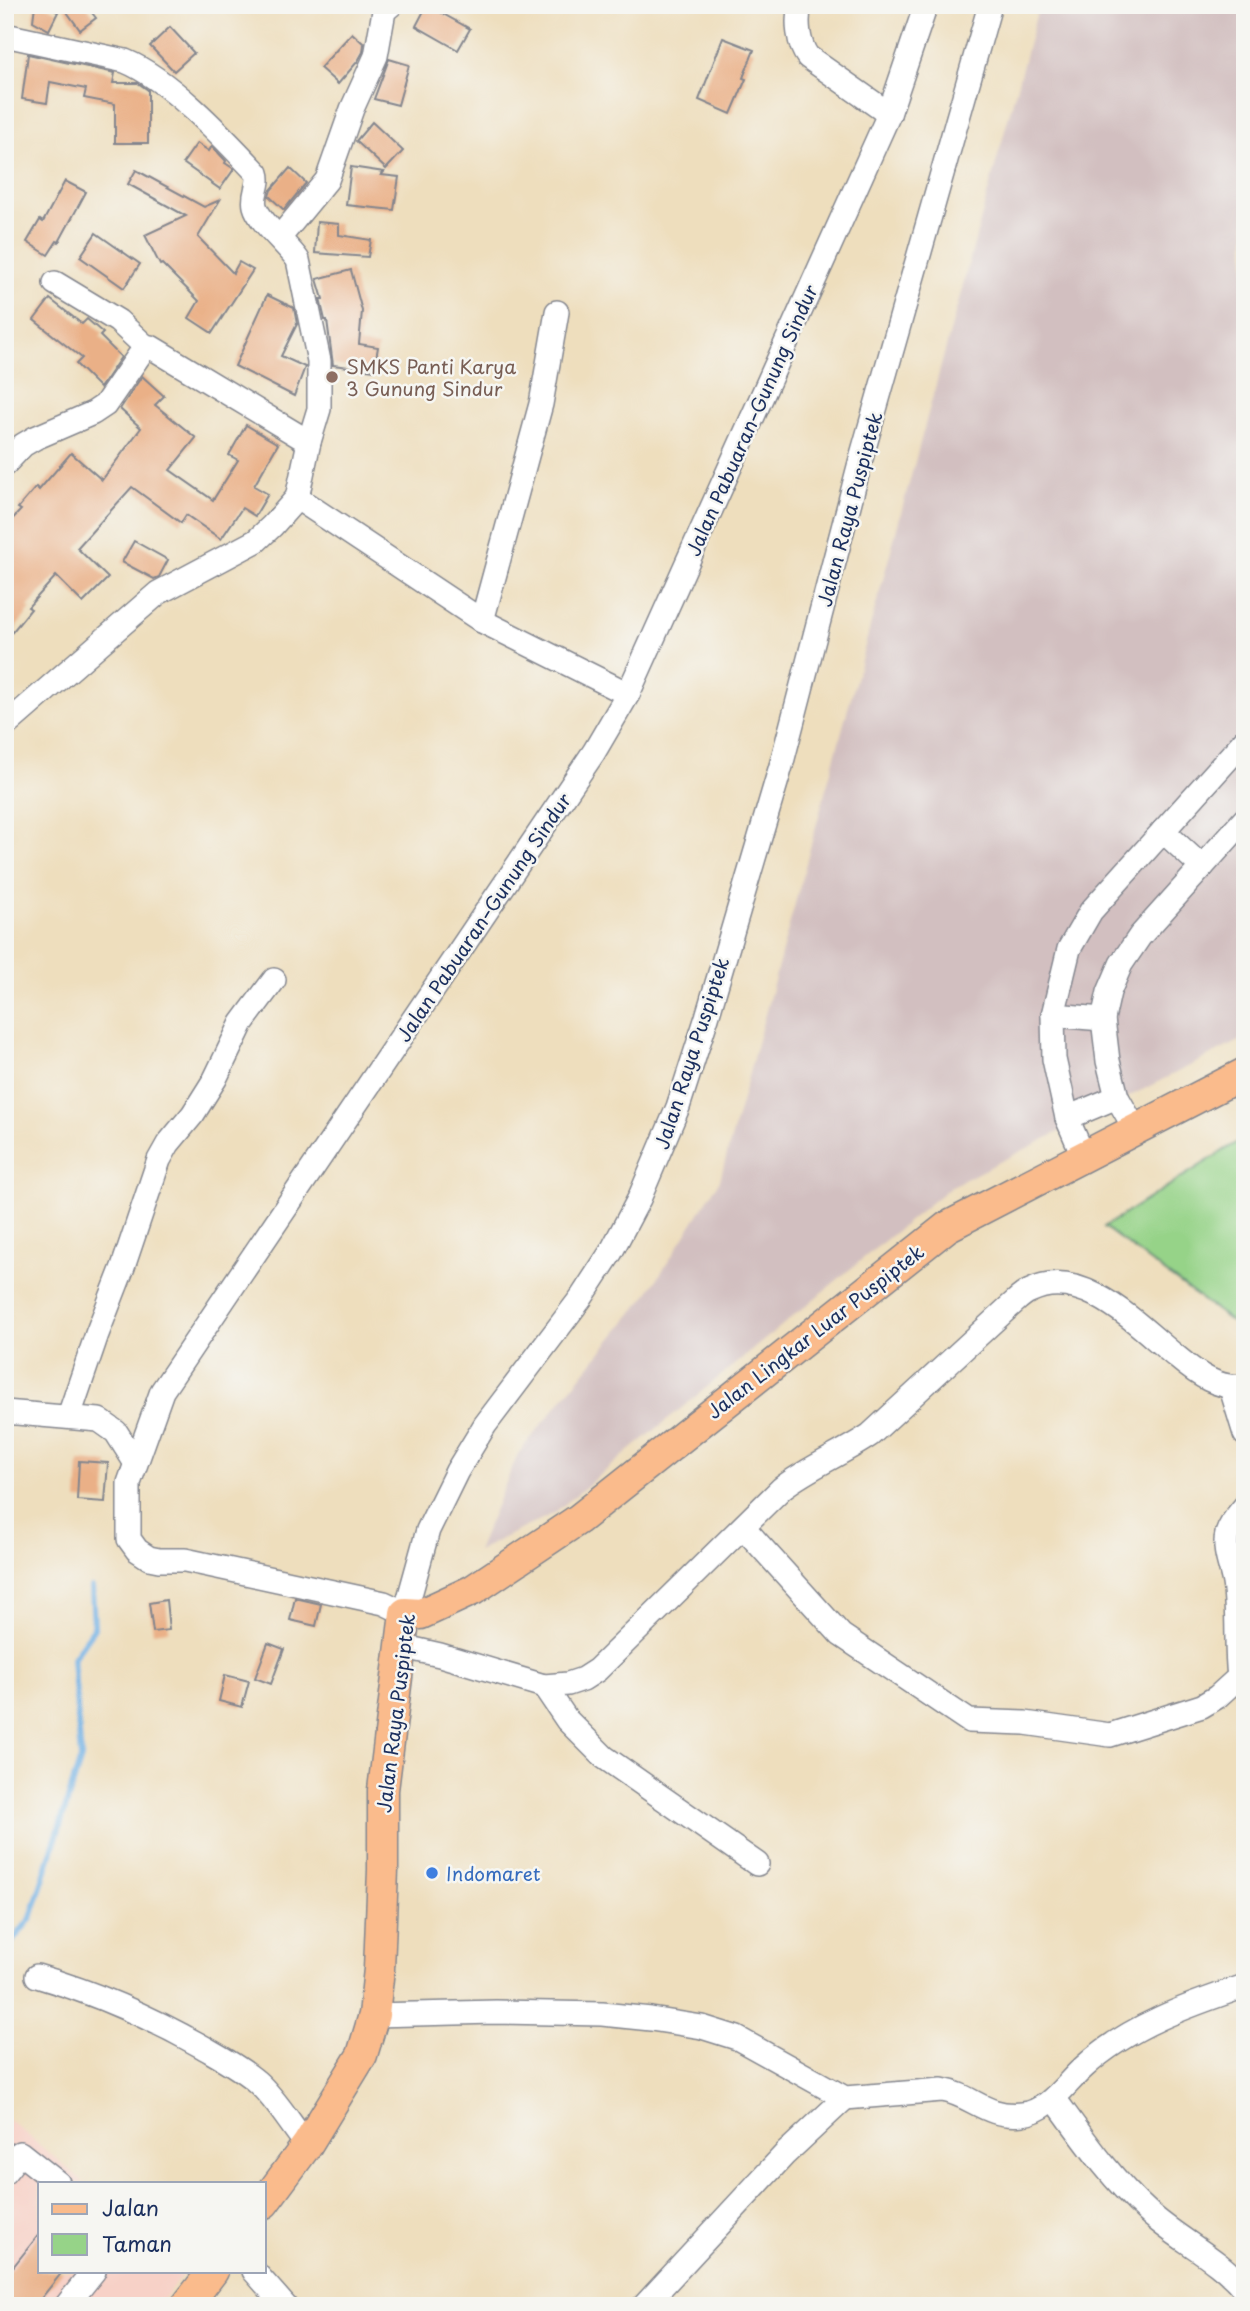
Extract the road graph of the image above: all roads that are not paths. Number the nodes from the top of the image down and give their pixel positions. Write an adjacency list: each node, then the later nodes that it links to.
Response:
1 (391, 5): 7 (street)
2 (800, 5): 6 (street)
3 (926, 5): 6 (street, Jalan Pabuaran–Gunung Sindur)
4 (990, 5): 36 (street, Jalan Raya Puspiptek)
5 (5, 35): 7 (street)
6 (889, 114): 15 (street, Jalan Pabuaran–Gunung Sindur)
7 (279, 237): 11 (street)
8 (55, 283): 10 (street)
9 (557, 312): 14 (street)
10 (147, 348): 11 (street); 12 (street)
11 (309, 442): 13 (street)
12 (5, 464)
13 (297, 498): 14 (street); 16 (street)
14 (482, 621): 15 (street)
15 (628, 694): 33 (street, Jalan Pabuaran–Gunung Sindur)
16 (5, 726)
17 (1245, 740): 19 (street)
18 (1245, 819): 20 (street)
19 (1163, 831): 20 (street); 22 (street)
20 (1202, 867): 23 (street)
21 (274, 980): 31 (street)
22 (1053, 1015): 23 (street); 26 (street)
23 (1104, 1019): 25 (street)
24 (1245, 1073): 27 (main road, Jalan Lingkar Luar Puspiptek)
25 (1117, 1097): 26 (street); 27 (street)
26 (1067, 1118): 28 (street)
27 (1135, 1129): 28 (main road, Jalan Lingkar Luar Puspiptek)
28 (1083, 1155): 36 (main road, Jalan Lingkar Luar Puspiptek)
29 (1238, 1387): 32 (street); 35 (street)
30 (5, 1412): 31 (street)
31 (69, 1416): 33 (street)
32 (1245, 1434)
33 (135, 1462): 36 (street, Jalan Pabuaran–Gunung Sindur)
34 (1245, 1506): 38 (street)
35 (744, 1528): 38 (street); 39 (street)
36 (405, 1613): 37 (main road, Jalan Raya Puspiptek)
37 (400, 1646): 39 (street); 43 (main road, Jalan Raya Puspiptek)
38 (1242, 1678)
39 (544, 1686): 40 (street)
40 (757, 1864)
41 (37, 1976): 46 (street)
42 (1245, 1986): 45 (street)
43 (374, 2015): 44 (street); 46 (main road, Jalan Raya Puspiptek)
44 (845, 2098): 45 (street); 57 (street)
45 (1054, 2098): 53 (street)
46 (307, 2144): 49 (main road, Jalan Raya Puspiptek)
47 (5, 2172): 48 (street)
48 (57, 2182)
49 (266, 2200)
50 (93, 2272): 54 (street)
51 (212, 2272): 55 (main road)
52 (255, 2272): 56 (street)
53 (1245, 2290)
54 (66, 2306)
55 (186, 2306)
56 (285, 2306)
57 (644, 2306)

